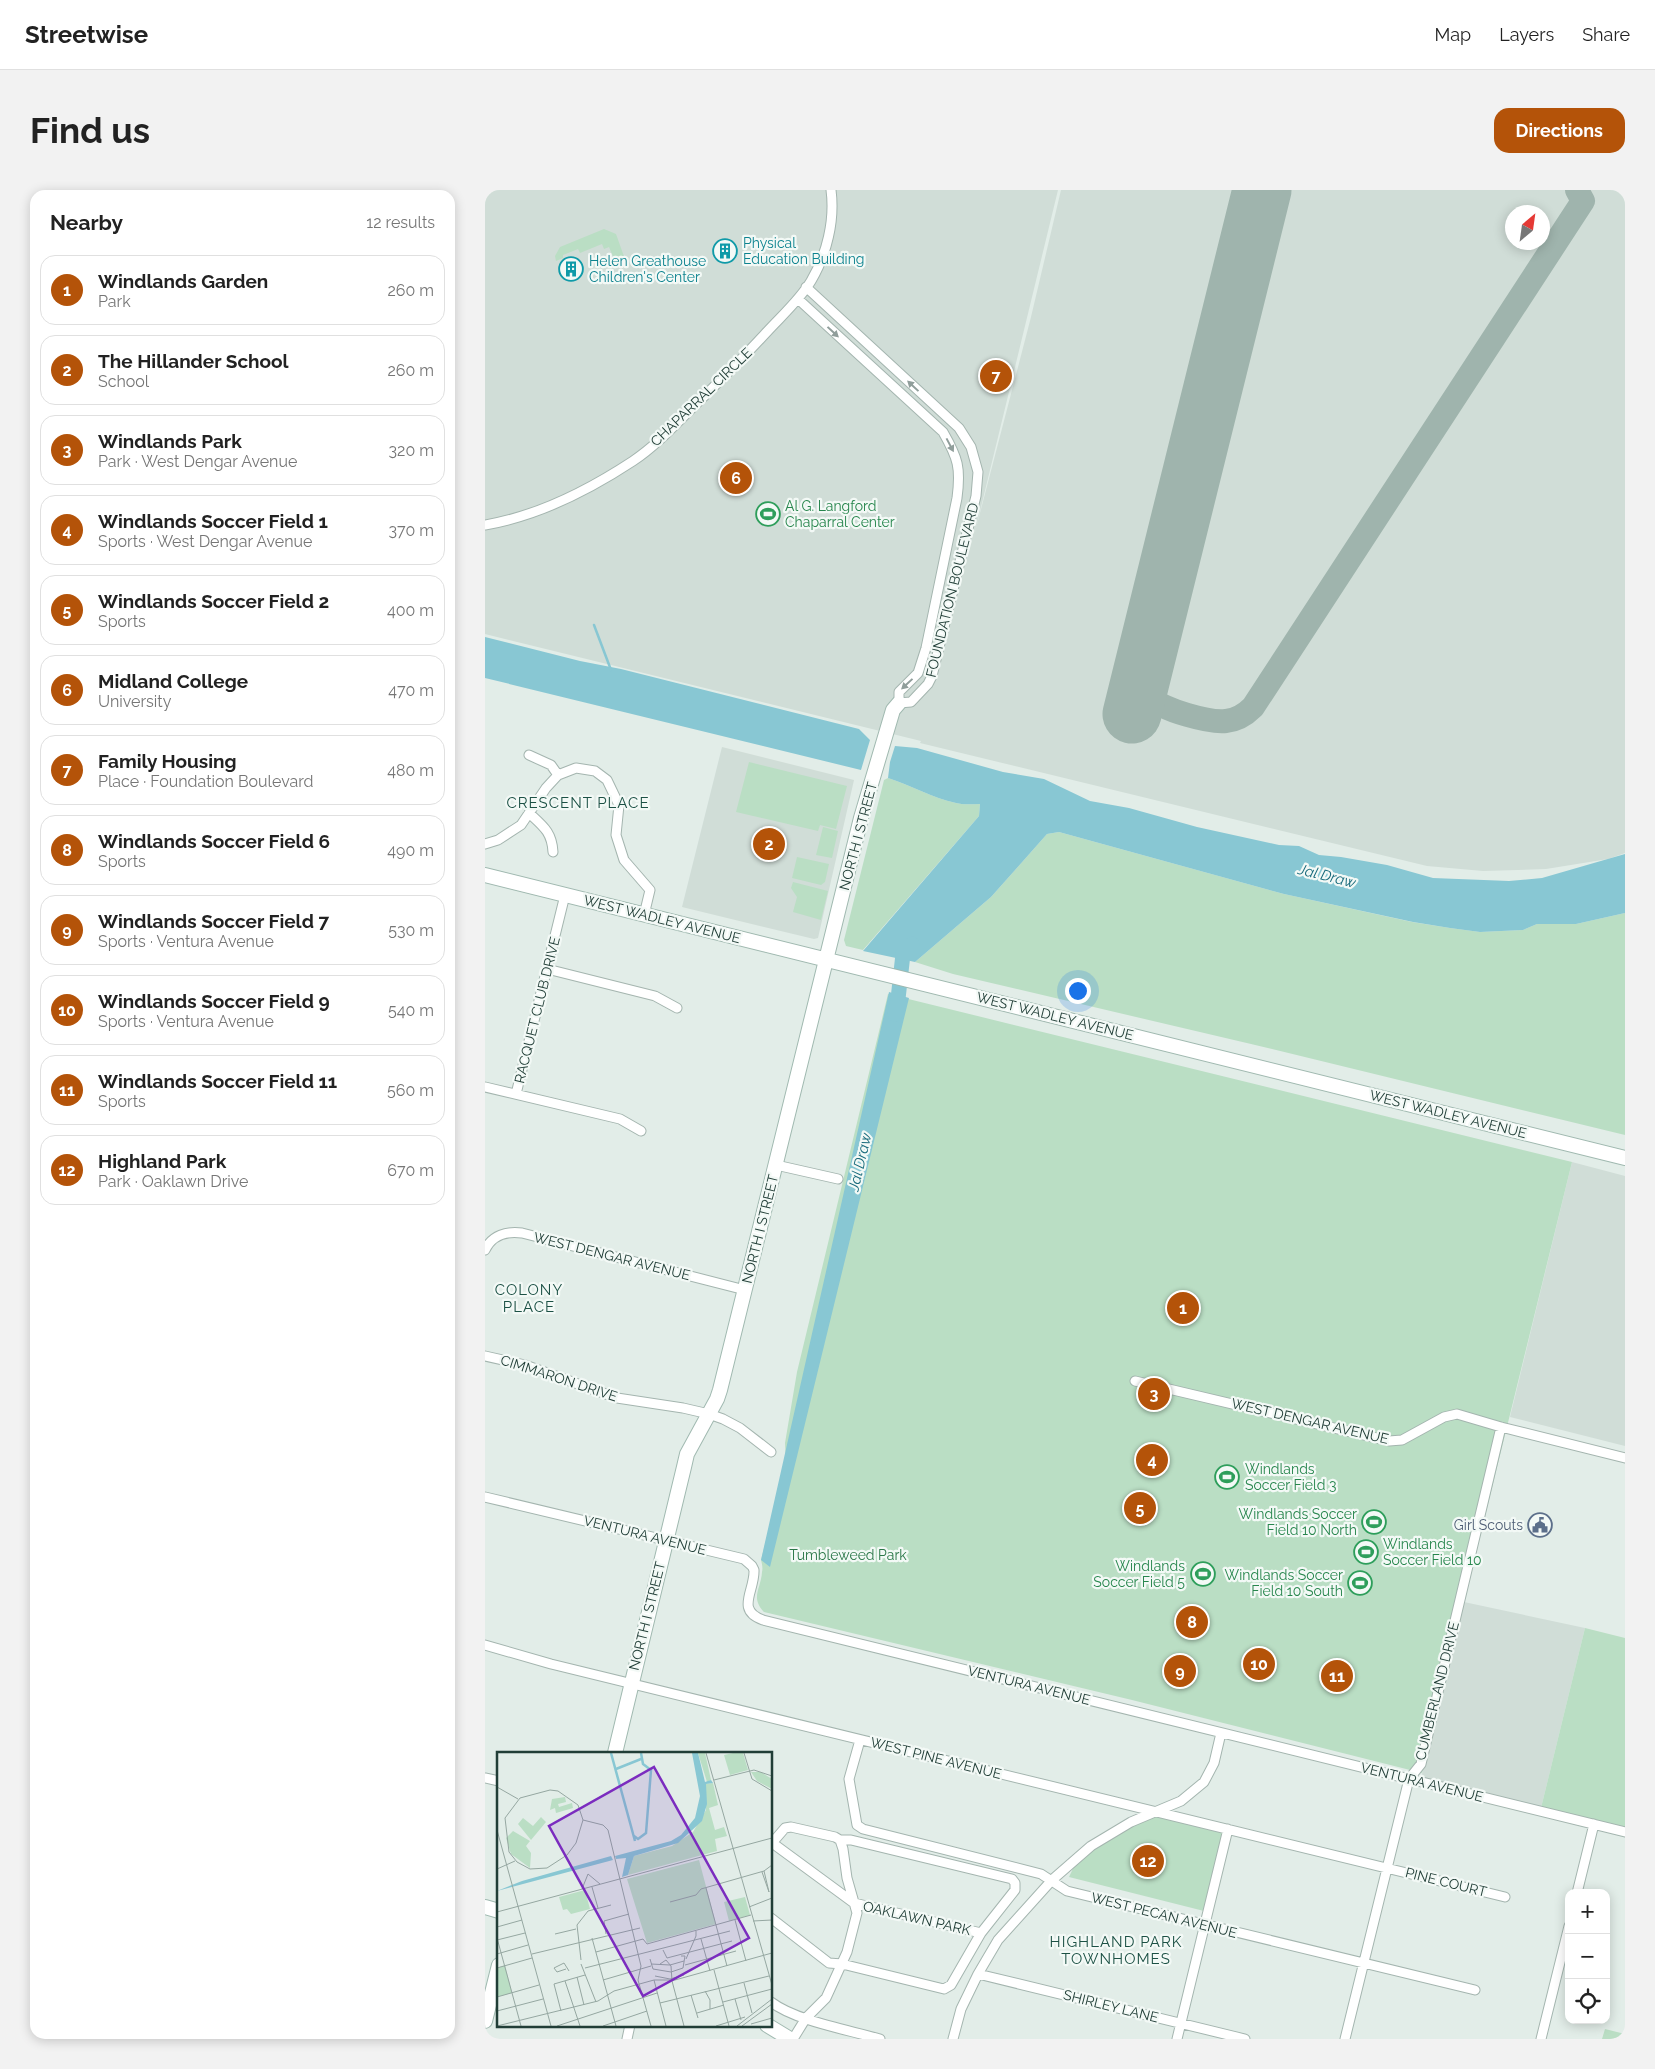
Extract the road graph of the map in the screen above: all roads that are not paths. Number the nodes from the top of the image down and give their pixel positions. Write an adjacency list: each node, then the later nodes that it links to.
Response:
1 (831, 190): 2 (street, CHAPARRAL CIRCLE)
2 (806, 287): 3 (street, CHAPARRAL CIRCLE); 6 (street, FOUNDATION BOULEVARD, one-way to 2)
3 (798, 299): 4 (street, CHAPARRAL CIRCLE); 5 (street, FOUNDATION BOULEVARD, one-way to 5)
4 (485, 525)
5 (945, 561): 6 (street); 7 (street, FOUNDATION BOULEVARD, one-way to 7)
6 (959, 565): 7 (street, FOUNDATION BOULEVARD)
7 (899, 703): 16 (street, NORTH I STREET)
8 (529, 755): 9 (street)
9 (558, 775): 10 (street); 15 (street)
10 (529, 813): 11 (street); 12 (street)
11 (485, 844)
12 (553, 852)
13 (485, 875): 14 (street, WEST WADLEY AVENUE)
14 (565, 895): 15 (street, WEST WADLEY AVENUE); 17 (street, RACQUET CLUB DRIVE)
15 (644, 914): 16 (street, WEST WADLEY AVENUE)
16 (827, 959): 22 (street, WEST WADLEY AVENUE); 23 (street, NORTH I STREET)
17 (547, 969): 18 (street); 20 (street, RACQUET CLUB DRIVE)
18 (677, 1008)
19 (485, 1087): 20 (street, RACQUET CLUB DRIVE)
20 (516, 1094): 21 (street)
21 (641, 1131)
22 (1625, 1158)
23 (776, 1165): 24 (street); 26 (street, NORTH I STREET)
24 (838, 1178)
25 (485, 1250): 26 (street, WEST DENGAR AVENUE)
26 (745, 1290): 29 (street, NORTH I STREET)
27 (485, 1356): 29 (street, CIMMARON DRIVE)
28 (1135, 1381): 30 (street, WEST DENGAR AVENUE)
29 (709, 1414): 31 (street, CIMMARON DRIVE); 34 (street, NORTH I STREET)
30 (1501, 1427): 32 (street, WEST DENGAR AVENUE); 40 (street, CUMBERLAND DRIVE)
31 (771, 1452)
32 (1625, 1458)
33 (485, 1497): 34 (street, VENTURA AVENUE)
34 (666, 1540): 36 (street, NORTH I STREET); 37 (street, VENTURA AVENUE)
35 (485, 1645): 36 (street, WEST PINE AVENUE)
36 (631, 1682): 38 (street, WEST PINE AVENUE); 39 (street, NORTH I STREET)
37 (1221, 1732): 40 (street, VENTURA AVENUE); 41 (street)
38 (861, 1740): 41 (street, WEST PINE AVENUE); 49 (street, WEST PECAN AVENUE)
39 (615, 1752)
40 (1409, 1779): 42 (street, VENTURA AVENUE); 48 (street, CUMBERLAND DRIVE)
41 (1157, 1812): 43 (street, WEST PINE AVENUE); 49 (street)
42 (1594, 1824): 44 (street, VENTURA AVENUE); 50 (street)
43 (1228, 1829): 48 (street, WEST PINE AVENUE); 54 (street)
44 (1625, 1832)
45 (839, 1840): 46 (street, OAKLAWN PARK); 52 (street, OAKLAWN PARK); 55 (street)
46 (773, 1842)
47 (773, 1844): 52 (street, OAKLAWN PARK)
48 (1387, 1868): 51 (street, PINE COURT); 58 (street, CUMBERLAND DRIVE)
49 (1052, 1880): 54 (street, WEST PECAN AVENUE); 60 (street)
50 (1578, 1889)
51 (1505, 1897)
52 (854, 1903): 55 (street, OAKLAWN PARK); 57 (street, OAKLAWN PARK)
53 (773, 1920): 57 (street)
54 (1205, 1925): 58 (street, WEST PECAN AVENUE); 65 (street)
55 (981, 1932): 57 (street)
56 (1567, 1934): 75 (street)
57 (841, 1964): 63 (street, OAKLAWN PARK)
58 (1364, 1964): 61 (street, WEST PECAN AVENUE); 74 (street, CUMBERLAND DRIVE)
59 (497, 1973): 64 (street)
60 (978, 1974): 65 (street, SHIRLEY LANE); 71 (street)
61 (1475, 1990)
62 (773, 2003): 63 (street)
63 (805, 2018): 69 (street, OAKLAWN PARK); 70 (street)
64 (485, 2021)
65 (1181, 2023): 72 (street); 73 (street, SHIRLEY LANE)
66 (630, 2026): 68 (street)
67 (769, 2026): 69 (street)
68 (627, 2039)
69 (792, 2039)
70 (880, 2039)
71 (953, 2039)
72 (1177, 2039)
73 (1245, 2039)
74 (1345, 2039)
75 (1541, 2039)

